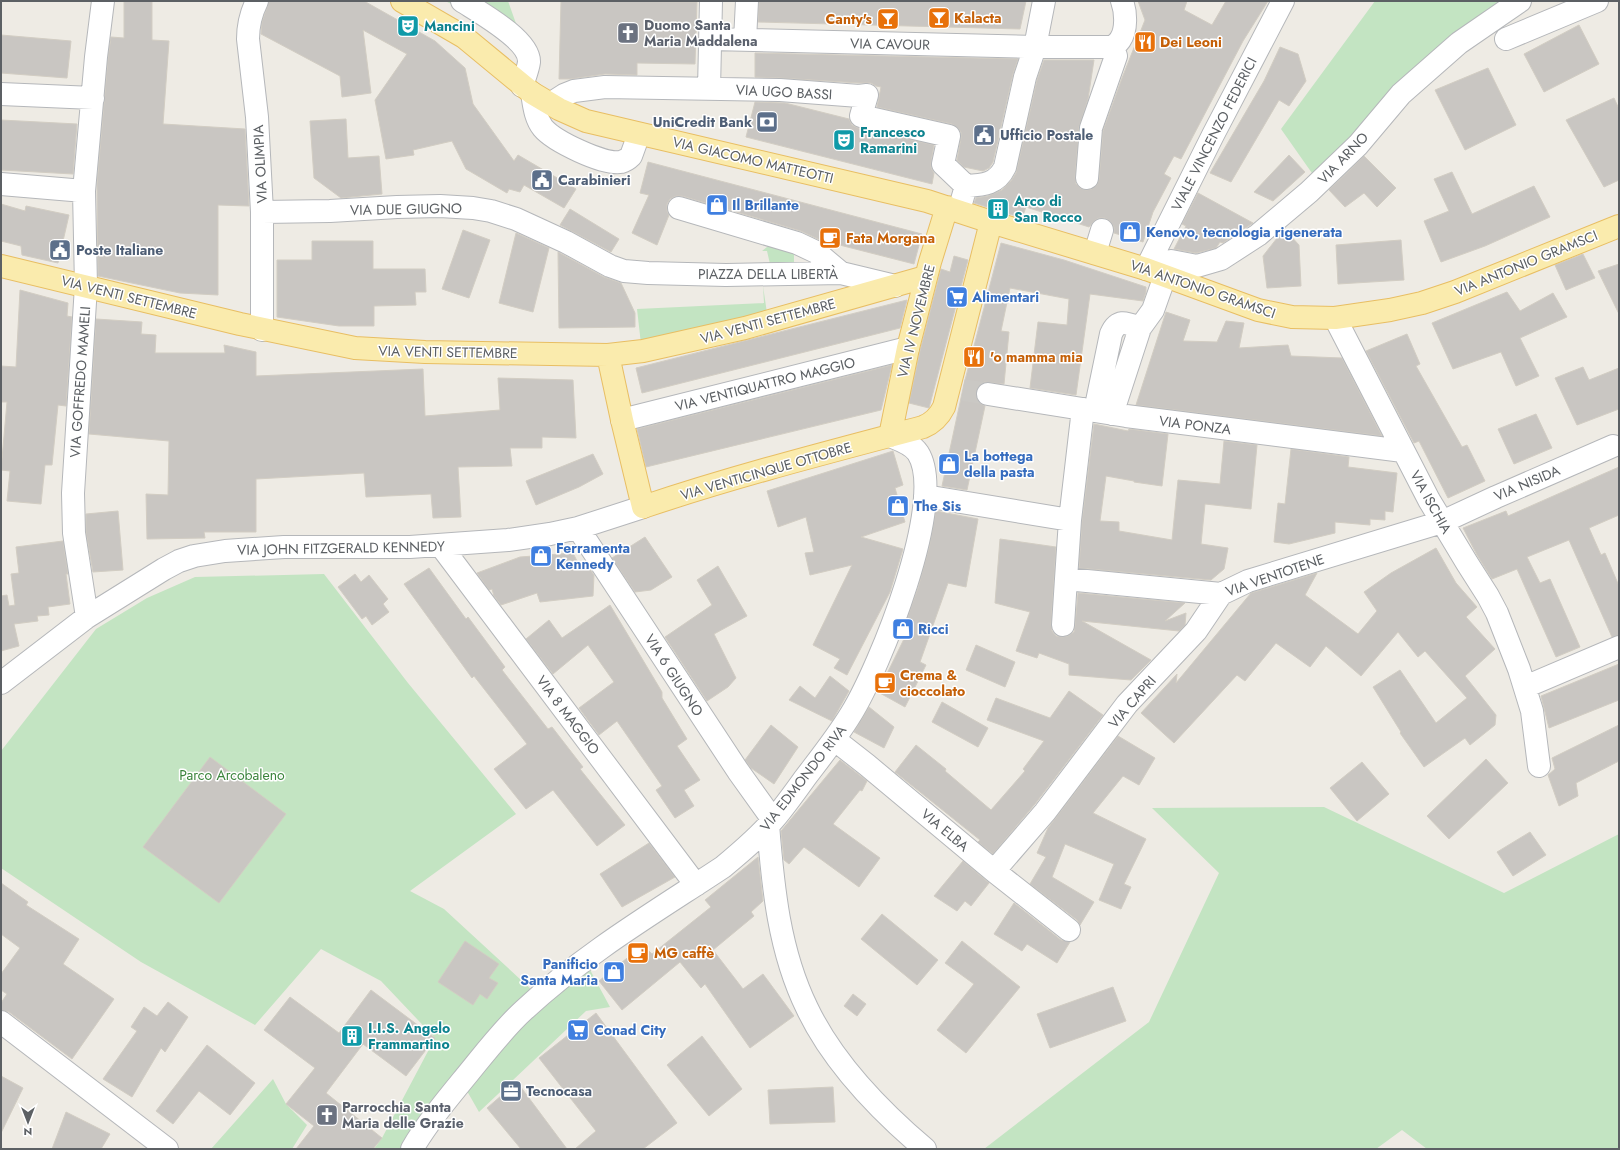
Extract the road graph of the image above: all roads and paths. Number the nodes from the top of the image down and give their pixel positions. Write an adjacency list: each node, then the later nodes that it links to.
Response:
1 (103, 1): 20 (street, VIA GOFFREDO MAMELI)
2 (256, 1): 28 (street, VIA OLIMPIA)
3 (402, 1): 19 (main road, VIA GIACOMO MATTEOTTI)
4 (462, 1): 19 (street)
5 (711, 1): 12 (street)
6 (747, 1): 14 (street)
7 (1044, 1): 15 (street)
8 (1122, 1): 16 (street)
9 (1283, 1): 35 (street, VIALE VINCENZO FEDERICI)
10 (1520, 1): 35 (street, VIA ARNO)
11 (1597, 1): 13 (street)
12 (711, 39): 14 (street, VIA CAVOUR); 17 (street)
13 (1506, 39)
14 (745, 40): 15 (street, VIA CAVOUR)
15 (1035, 47): 16 (street, VIA CAVOUR); 24 (street)
16 (1113, 47): 22 (street)
17 (709, 89): 19 (street, VIA UGO BASSI); 24 (street, VIA UGO BASSI)
18 (1, 94): 20 (street)
19 (535, 95): 21 (main road, VIA GIACOMO MATTEOTTI); 21 (street)
20 (93, 98): 25 (street, VIA GOFFREDO MAMELI)
21 (639, 134): 27 (main road, VIA GIACOMO MATTEOTTI)
22 (1087, 178)
23 (1, 184): 25 (street)
24 (966, 186): 27 (street)
25 (84, 191): 38 (street, VIA GOFFREDO MAMELI)
26 (679, 208): 36 (street)
27 (953, 209): 29 (main road, VIA ANTONIO GRAMSCI); 37 (main road, VIA IV NOVEMBRE)
28 (262, 212): 34 (street, VIA DUE GIUGNO); 41 (street, VIA OLIMPIA)
29 (991, 222): 32 (main road, VIA ANTONIO GRAMSCI); 47 (main road, VIA VENTICINQUE OTTOBRE)
30 (1619, 226): 40 (main road, VIA ANTONIO GRAMSCI)
31 (1102, 230): 32 (street)
32 (1095, 253): 35 (main road, VIA ANTONIO GRAMSCI)
33 (1, 266): 38 (main road, VIA VENTI SETTEMBRE)
34 (610, 266): 36 (street, PIAZZA DELLA LIBERTÀ)
35 (1156, 272): 40 (main road, VIA ANTONIO GRAMSCI); 45 (street, VIALE VINCENZO FEDERICI)
36 (841, 273): 39 (street, PIAZZA DELLA LIBERTÀ)
37 (925, 278): 39 (main road, PIAZZA DELLA LIBERTÀ); 42 (main road, VIA IV NOVEMBRE)
38 (86, 286): 41 (main road, VIA VENTI SETTEMBRE); 58 (street, VIA GOFFREDO MAMELI)
39 (895, 286): 43 (main road, VIA VENTI SETTEMBRE)
40 (1335, 318): 49 (street, VIA ISCHIA)
41 (262, 330): 43 (main road, VIA VENTI SETTEMBRE)
42 (908, 348): 46 (street, VIA VENTIQUATTRO MAGGIO); 47 (main road, VIA IV NOVEMBRE)
43 (608, 355): 46 (main road)
44 (988, 394): 45 (street, VIA PONZA)
45 (1097, 411): 49 (street, VIA PONZA); 52 (street)
46 (622, 420): 51 (main road)
47 (890, 436): 50 (street, VIA EDMONDO RIVA); 51 (main road, VIA VENTICINQUE OTTOBRE)
48 (1613, 446): 53 (street, VIA NISIDA)
49 (1403, 451): 53 (street, VIA ISCHIA)
50 (925, 496): 52 (street); 63 (street, VIA EDMONDO RIVA)
51 (643, 507): 54 (street, VIA JOHN FITZGERALD KENNEDY)
52 (1070, 520): 56 (street)
53 (1442, 522): 57 (street, VIA VENTOTENE); 62 (street, VIA ISCHIA)
54 (578, 528): 55 (street, VIA JOHN FITZGERALD KENNEDY); 65 (street, VIA 6 GIUGNO)
55 (441, 546): 58 (street, VIA JOHN FITZGERALD KENNEDY); 67 (street, VIA 8 MAGGIO)
56 (1066, 579): 57 (street, VIA VENTOTENE); 59 (street)
57 (1221, 594): 66 (street, VIA CAPRI)
58 (87, 617): 61 (street, VIA JOHN FITZGERALD KENNEDY)
59 (1063, 625)
60 (1619, 647): 62 (street)
61 (1, 683)
62 (1524, 687): 64 (street, VIA ISCHIA)
63 (834, 740): 65 (street, VIA EDMONDO RIVA); 66 (street, VIA ELBA)
64 (1539, 766)
65 (770, 822): 67 (street, VIA EDMONDO RIVA); 72 (street)
66 (994, 872): 68 (street, VIA ELBA)
67 (696, 885): 71 (street, VIA EDMONDO RIVA)
68 (1070, 930)
69 (1, 1022): 70 (street)
70 (167, 1149)
71 (412, 1149)
72 (925, 1149)

